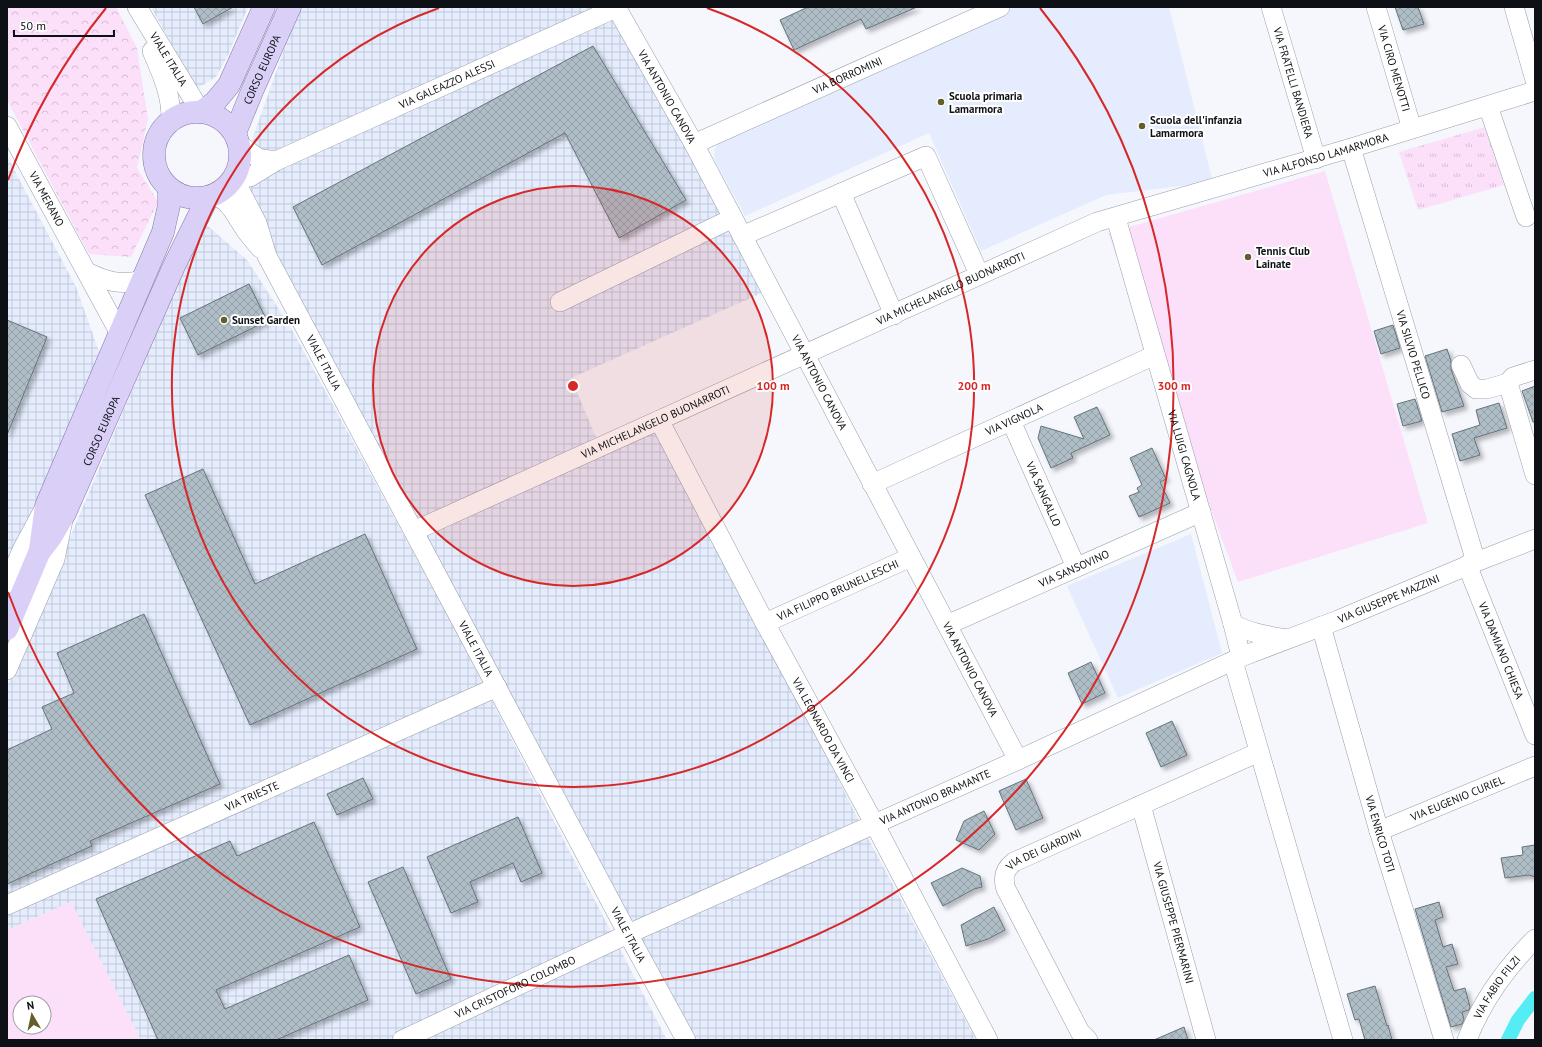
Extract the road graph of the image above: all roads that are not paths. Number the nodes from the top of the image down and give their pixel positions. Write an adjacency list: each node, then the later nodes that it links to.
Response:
1 (136, 7): 12 (street, VIALE ITALIA); 13 (street, VIALE ITALIA)
2 (264, 7): 12 (main road)
3 (290, 7): 16 (main road, CORSO EUROPA)
4 (617, 7): 17 (street, VIA ANTONIO CANOVA); 20 (street, VIA GALEAZZO ALESSI)
5 (1000, 7): 17 (street, VIA BORROMINI)
6 (1271, 7): 19 (street, VIA FRATELLI BANDIERA)
7 (1376, 7): 15 (street, VIA CIRO MENOTTI)
8 (1514, 7): 9 (street)
9 (1535, 80)
10 (1535, 91): 11 (street, VIA ALFONSO LAMARMORA)
11 (1488, 106): 15 (street, VIA ALFONSO LAMARMORA); 25 (street)
12 (201, 112): 13 (main road); 16 (main road)
13 (171, 121): 22 (main road)
14 (7, 126): 31 (street, VIA MERANO)
15 (1412, 129): 18 (street, VIA ALFONSO LAMARMORA)
16 (237, 139): 20 (street); 21 (main road)
17 (694, 144): 26 (street, VIA ANTONIO CANOVA)
18 (1351, 148): 19 (street, VIA ALFONSO LAMARMORA); 50 (street, VIA SILVIO PELLICO)
19 (1316, 159): 27 (street, VIA ALFONSO LAMARMORA)
20 (276, 161): 21 (street, VIA GALEAZZO ALESSI)
21 (234, 178): 24 (main road); 29 (street, VIALE ITALIA)
22 (169, 188): 24 (main road); 32 (main road, CORSO EUROPA)
23 (841, 193): 28 (street); 30 (street); 34 (street)
24 (211, 196): 29 (street, VIALE ITALIA); 45 (main road, CORSO EUROPA)
25 (1526, 217)
26 (733, 218): 28 (street, VIA ANTONIO CANOVA); 33 (street)
27 (1116, 218): 34 (street, VIA MICHELANGELO BUONARROTI); 37 (street, VIA LUIGI CAGNOLA)
28 (742, 236): 36 (street, VIA ANTONIO CANOVA)
29 (267, 256): 47 (street, VIALE ITALIA)
30 (975, 265)
31 (87, 272): 32 (street); 35 (street, VIA MERANO)
32 (141, 280): 35 (main road, CORSO EUROPA)
33 (560, 302)
34 (894, 315): 36 (street, VIA MICHELANGELO BUONARROTI)
35 (119, 332): 45 (main road, CORSO EUROPA)
36 (805, 355): 41 (street, VIA MICHELANGELO BUONARROTI); 44 (street, VIA ANTONIO CANOVA)
37 (1155, 355): 42 (street, VIA VIGNOLA); 46 (street, VIA LUIGI CAGNOLA)
38 (1461, 365): 40 (street)
39 (1535, 370): 40 (street)
40 (1508, 383): 43 (street)
41 (659, 420): 47 (street, VIA MICHELANGELO BUONARROTI); 53 (street, VIA LEONARDO DA VINCI)
42 (1011, 421): 44 (street, VIA VIGNOLA); 51 (street, VIA SANGALLO)
43 (1535, 475)
44 (872, 484): 49 (street, VIA ANTONIO CANOVA)
45 (55, 510): 52 (street, CORSO EUROPA); 57 (main road); 60 (street, CORSO EUROPA)
46 (1201, 512): 51 (street, VIA SANSOVINO); 54 (street, VIA LUIGI CAGNOLA)
47 (414, 531): 61 (street, VIALE ITALIA)
48 (1535, 539): 50 (street, VIA GIUSEPPE MAZZINI)
49 (911, 557): 53 (street, VIA FILIPPO BRUNELLESCHI); 55 (street, VIA ANTONIO CANOVA)
50 (1472, 563): 56 (street, VIA GIUSEPPE MAZZINI); 62 (street, VIA DAMIANO CHIESA)
51 (1076, 567): 55 (street, VIA SANSOVINO)
52 (7, 584)
53 (766, 623): 67 (street, VIA LEONARDO DA VINCI)
54 (1233, 624): 58 (street); 59 (street, VIA LUIGI CAGNOLA)
55 (947, 625): 64 (street, VIA ANTONIO CANOVA)
56 (1321, 626): 58 (street, VIA GIUSEPPE MAZZINI); 68 (street, VIA ENRICO TOTI)
57 (7, 629)
58 (1288, 639): 59 (street, VIA GIUSEPPE MAZZINI)
59 (1237, 659): 63 (street, VIA LUIGI CAGNOLA); 64 (street, VIA ANTONIO BRAMANTE)
60 (7, 670)
61 (497, 687): 69 (street, VIA TRIESTE); 70 (street, VIALE ITALIA)
62 (1535, 735)
63 (1259, 752): 66 (street, VIA DEI GIARDINI); 77 (street, VIA LUIGI CAGNOLA)
64 (1018, 760): 67 (street, VIA ANTONIO BRAMANTE)
65 (1535, 766): 68 (street, VIA EUGENIO CURIEL)
66 (1141, 805): 75 (street, VIA DEI GIARDINI); 76 (street, VIA GIUSEPPE PIERMARINI)
67 (874, 823): 70 (street, VIA ANTONIO BRAMANTE); 74 (street, VIA LEONARDO DA VINCI)
68 (1379, 831): 78 (street, VIA ENRICO TOTI)
69 (7, 905)
70 (628, 934): 72 (street, VIA CRISTOFORO COLOMBO); 73 (street, VIALE ITALIA)
71 (1535, 939): 79 (street, VIA FABIO FILZI)
72 (402, 1040)
73 (686, 1040)
74 (988, 1040)
75 (1088, 1040)
76 (1206, 1040)
77 (1343, 1040)
78 (1444, 1040)
79 (1467, 1040)

